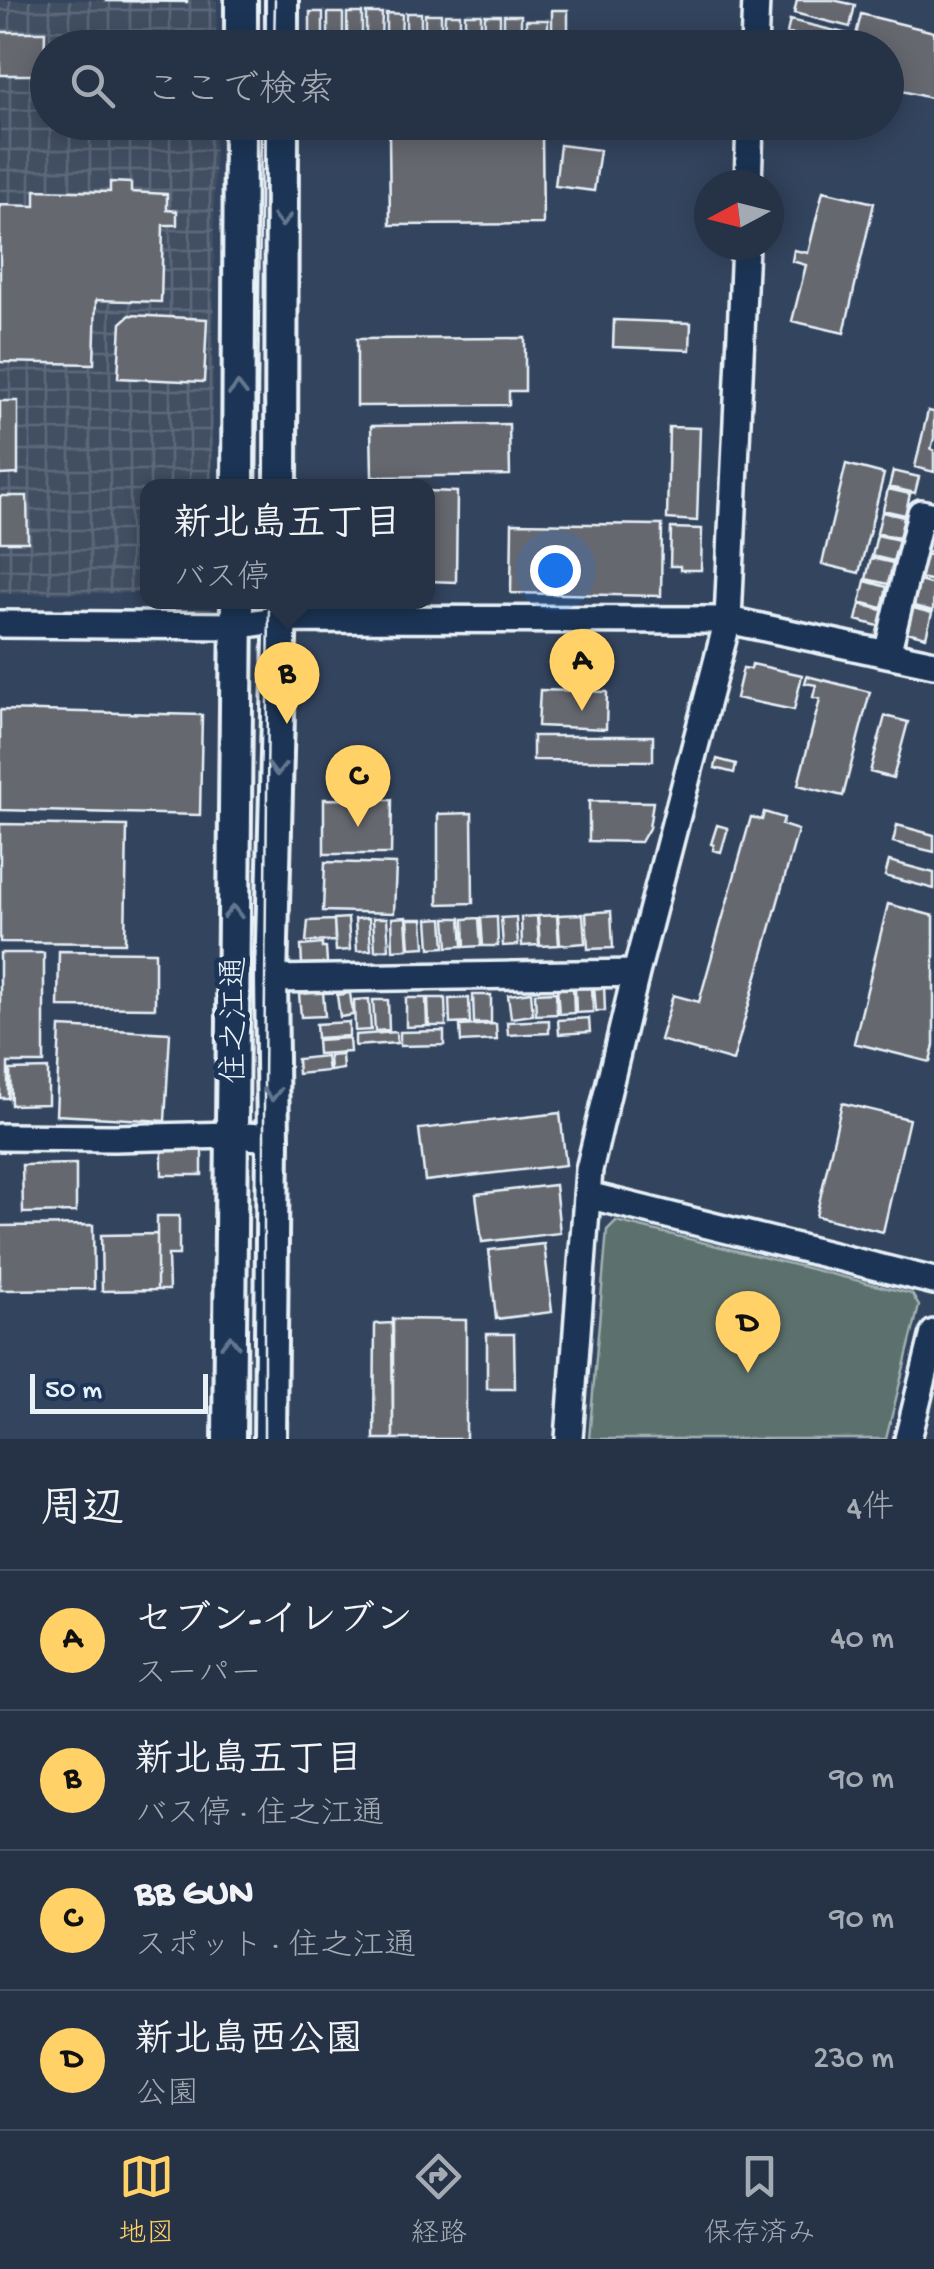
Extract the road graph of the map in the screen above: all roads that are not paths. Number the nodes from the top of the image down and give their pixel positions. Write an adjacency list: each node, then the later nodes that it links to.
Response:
1 (241, 0): 4 (main road)
2 (282, 0): 5 (main road)
3 (756, 0): 6 (street)
4 (241, 30)
5 (282, 30)
6 (755, 30)
7 (240, 140): 12 (main road, one-way to 7)
8 (282, 140): 13 (main road, one-way to 13)
9 (749, 140): 10 (street)
10 (748, 170)
11 (744, 260): 17 (street)
12 (238, 479)
13 (281, 479)
14 (934, 516): 19 (street)
15 (281, 610): 16 (street); 17 (street); 22 (main road, 住之江通, one-way to 22)
16 (237, 614): 18 (street); 23 (main road, 住之江通, one-way to 16)
17 (728, 620): 19 (street); 21 (street)
18 (0, 624)
19 (887, 654): 20 (street)
20 (934, 664)
21 (636, 973): 22 (street); 26 (street)
22 (271, 979): 25 (main road, 住之江通, one-way to 25)
23 (230, 1135): 24 (street); 25 (street); 29 (main road, 住之江通, one-way to 23)
24 (0, 1138)
25 (272, 1138): 30 (main road, 住之江通)
26 (587, 1195): 27 (street); 31 (street)
27 (934, 1281)
28 (934, 1333): 32 (street)
29 (229, 1439)
30 (270, 1439)
31 (569, 1439)
32 (908, 1439)

